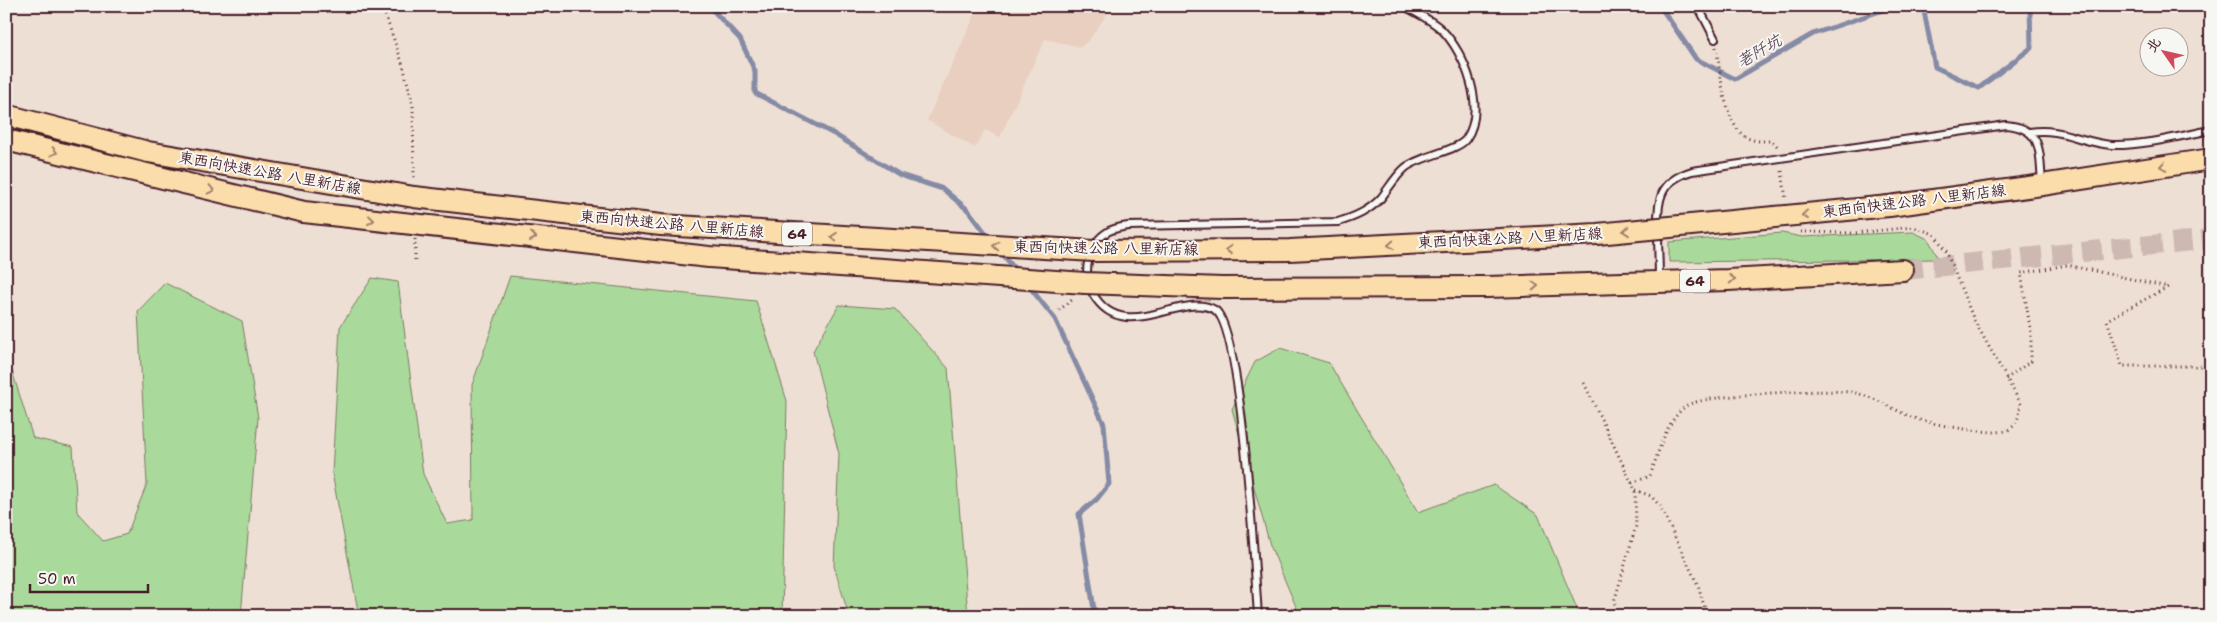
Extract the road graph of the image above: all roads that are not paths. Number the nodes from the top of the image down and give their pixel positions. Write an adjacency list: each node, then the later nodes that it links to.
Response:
1 (1404, 6): 12 (lane)
2 (1698, 6): 3 (lane)
3 (1715, 39)
4 (6, 115): 9 (highway, 東西向快速公路 八里新店線 / 64, one-way to 4, bridge)
5 (2211, 130): 6 (lane)
6 (2030, 132): 9 (lane); 11 (lane)
7 (6, 140): 11 (highway, 東西向快速公路 八里新店線 / 64, one-way to 11, bridge)
8 (2211, 159): 9 (highway, 東西向快速公路 八里新店線 / 64, one-way to 9)
9 (2042, 185)
10 (1904, 270): 11 (highway, 東西向快速公路 八里新店線 / 64, one-way to 10)
11 (1659, 282)
12 (1258, 616)

